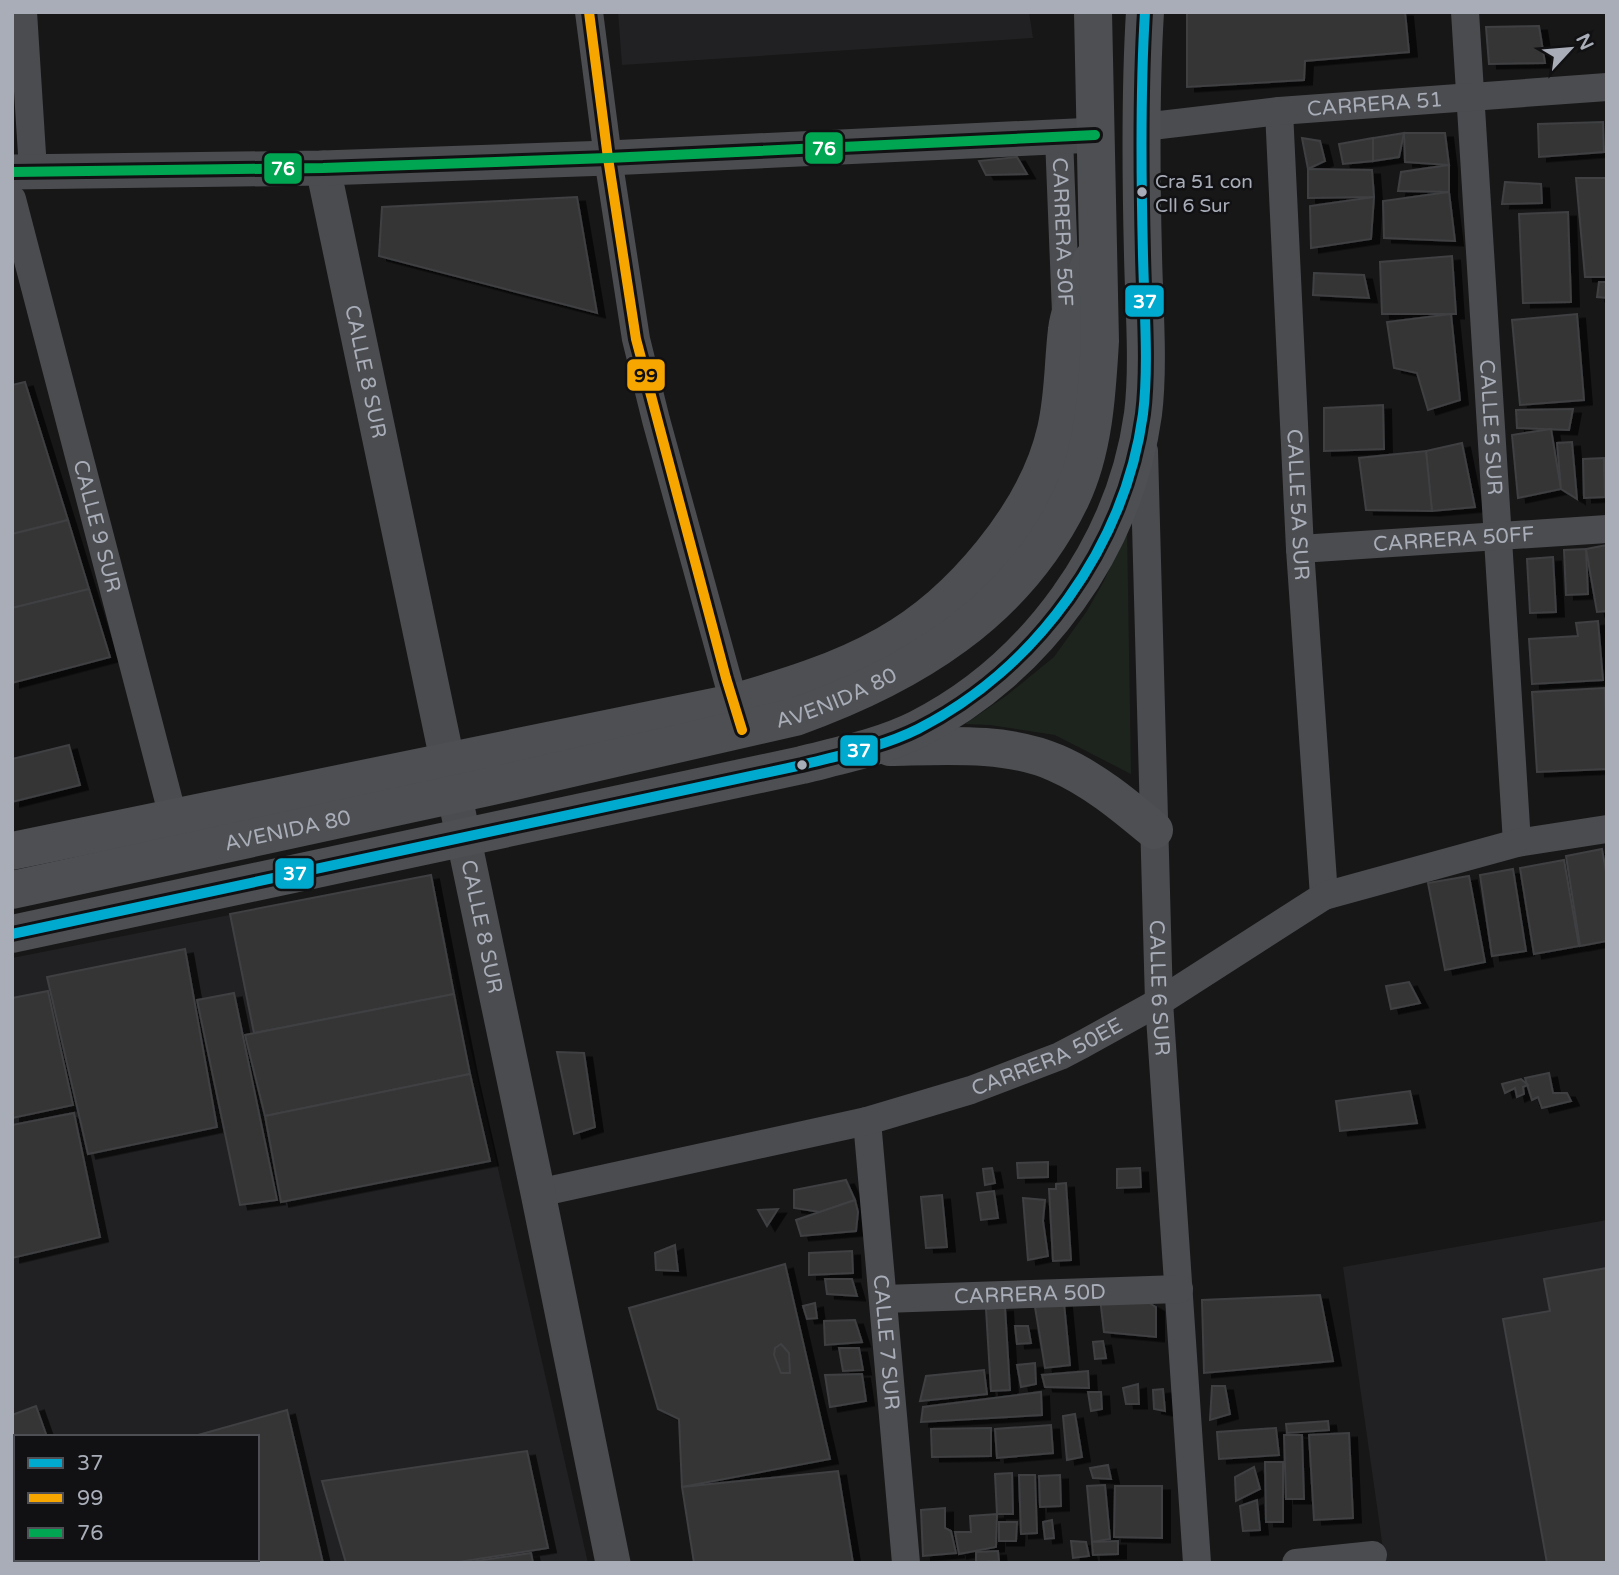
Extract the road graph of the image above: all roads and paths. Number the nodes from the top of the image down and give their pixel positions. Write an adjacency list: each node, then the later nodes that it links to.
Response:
1 (23, 12): 13 (street)
2 (590, 12): 11 (street)
3 (1093, 12): 10 (main road, AVENIDA 80)
4 (1145, 12): 9 (main road)
5 (1465, 12): 7 (street, CALLE 5 SUR)
6 (1607, 87): 7 (street, CARRERA 51)
7 (1470, 97): 8 (street, CARRERA 51); 19 (street, CALLE 5 SUR)
8 (1279, 111): 9 (street, CARRERA 51); 20 (street, CALLE 5A SUR)
9 (1143, 127): 17 (main road)
10 (1077, 137): 11 (street); 15 (main road, AVENIDA 80); 16 (street, CARRERA 50F)
11 (608, 158): 12 (street); 21 (street)
12 (323, 168): 13 (street); 23 (street, CALLE 8 SUR)
13 (22, 171)
14 (12, 199): 26 (street, CALLE 9 SUR)
15 (1099, 242): 16 (main road, AVENIDA 80); 21 (main road, AVENIDA 80)
16 (1067, 327): 21 (main road, AVENIDA 80)
17 (1143, 413): 22 (main road); 25 (street, CALLE 6 SUR)
18 (1607, 529): 19 (street, CARRERA 50FF)
19 (1499, 537): 20 (street, CARRERA 50FF); 28 (street, CALLE 5 SUR)
20 (1300, 549): 31 (street, CALLE 5A SUR)
21 (737, 717): 23 (main road, AVENIDA 80)
22 (870, 747): 25 (main road); 27 (main road)
23 (451, 778): 26 (main road, AVENIDA 80); 27 (street, CALLE 8 SUR)
24 (1607, 829): 28 (street, CARRERA 50EE)
25 (1154, 830): 33 (street, CALLE 6 SUR)
26 (178, 835): 29 (main road, AVENIDA 80); 30 (main road, AVENIDA 80)
27 (464, 838): 32 (main road); 35 (street, CALLE 8 SUR)
28 (1517, 844): 31 (street, CARRERA 50EE)
29 (12, 851)
30 (12, 890)
31 (1324, 896): 33 (street, CARRERA 50EE)
32 (12, 934)
33 (1159, 1002): 34 (street, CARRERA 50EE); 36 (street, CALLE 6 SUR)
34 (867, 1121): 35 (street, CARRERA 50EE); 37 (street, CALLE 7 SUR)
35 (538, 1193): 39 (street, CALLE 8 SUR)
36 (1178, 1289): 37 (street, CARRERA 50D); 41 (street, CALLE 6 SUR)
37 (883, 1299): 40 (street, CALLE 7 SUR)
38 (1373, 1555): 42 (street)
39 (613, 1563)
40 (906, 1563)
41 (1197, 1563)
42 (1296, 1563)

